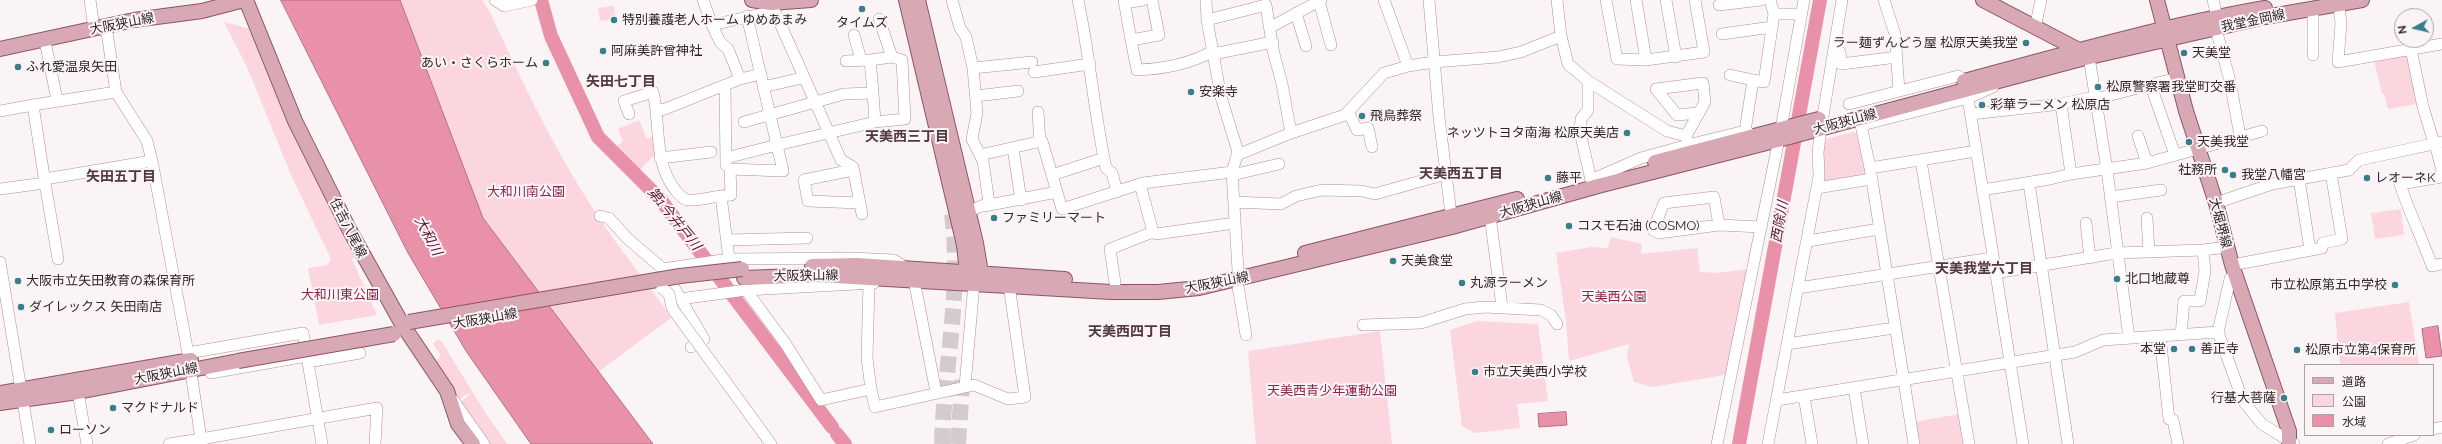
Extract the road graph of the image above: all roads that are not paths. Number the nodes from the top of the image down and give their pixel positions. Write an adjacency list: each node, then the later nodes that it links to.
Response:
1 (90, 0): 49 (street)
2 (245, 0): 49 (main road, 大阪狭山線); 210 (main road, 住吉八尾線)
3 (495, 0): 4 (street)
4 (532, 0)
5 (703, 0): 46 (street)
6 (752, 0): 38 (main road)
7 (811, 0): 38 (main road)
8 (906, 0): 199 (main road)
9 (918, 0): 166 (main road)
10 (952, 0): 76 (street)
11 (1078, 0): 74 (street)
12 (1143, 0): 33 (street)
13 (1152, 0): 55 (street)
14 (1206, 0): 44 (street)
15 (1320, 0): 39 (street); 59 (street)
16 (1384, 0): 75 (street)
17 (1429, 0): 73 (street)
18 (1557, 0): 54 (street)
19 (1606, 0): 71 (street)
20 (1636, 0): 71 (street)
21 (1666, 0): 68 (street)
22 (1695, 0): 68 (street)
23 (1761, 0): 36 (street)
24 (1770, 0): 40 (street)
25 (1804, 0): 41 (street)
26 (1842, 0): 63 (street)
27 (1884, 0): 69 (street)
28 (1983, 0): 50 (main road)
29 (2040, 0): 50 (street)
30 (2157, 0): 52 (main road, 大堀堺線)
31 (2213, 0): 45 (street)
32 (2362, 0): 35 (main road, 我堂金岡線)
33 (1124, 1): 55 (street)
34 (1266, 2): 44 (street); 47 (street)
35 (2338, 2): 37 (main road, 我堂金岡線); 62 (street)
36 (1720, 5)
37 (2311, 5): 45 (main road, 我堂金岡線); 66 (street)
38 (772, 7): 42 (street); 79 (street)
39 (1296, 13): 47 (street); 60 (street)
40 (1774, 14): 41 (street); 48 (street)
41 (1802, 14): 115 (street)
42 (746, 16): 46 (street); 77 (street)
43 (879, 18): 67 (street)
44 (1207, 20): 64 (street)
45 (2217, 23): 52 (main road, 我堂金岡線); 117 (street)
46 (712, 26): 81 (street)
47 (1271, 27): 57 (street)
48 (1772, 27): 51 (street); 82 (street)
49 (100, 28): 56 (main road, 大阪狭山線); 91 (street)
50 (2036, 28): 65 (main road)
51 (1722, 34)
52 (2167, 34): 65 (main road, 大阪狭山線); 80 (main road, 大堀堺線)
53 (854, 35): 70 (street)
54 (1561, 36): 73 (street); 83 (street)
55 (1131, 40): 64 (street)
56 (45, 41): 61 (main road, 大阪狭山線); 96 (street)
57 (1273, 42): 64 (street); 114 (street)
58 (2442, 44): 62 (street)
59 (1331, 45)
60 (1306, 46)
61 (0, 49)
62 (2411, 49): 120 (street)
63 (1835, 50): 69 (street); 111 (street)
64 (1213, 52): 129 (street)
65 (2082, 55): 84 (main road, 大阪狭山線); 85 (main road, 大阪狭山線); 95 (street)
66 (2312, 55)
67 (892, 57): 70 (street); 110 (street)
68 (1676, 57): 71 (street)
69 (1897, 57): 90 (street)
70 (866, 60): 72 (street); 92 (street)
71 (1646, 60)
72 (846, 61)
73 (1434, 62): 75 (street); 144 (street)
74 (1090, 64): 76 (street); 133 (street)
75 (1408, 66): 104 (street)
76 (973, 68): 93 (street)
77 (760, 74): 81 (street); 88 (street)
78 (1730, 75): 82 (street)
79 (802, 78): 88 (street); 97 (street)
80 (2177, 78): 87 (street); 124 (main road, 大堀堺線)
81 (740, 79): 86 (street)
82 (1753, 80): 118 (street)
83 (1588, 81): 118 (street); 151 (street)
84 (1966, 81): 90 (street); 111 (main road, 大阪狭山線)
85 (2000, 82): 94 (street); 111 (main road, 大阪狭山線)
86 (725, 86): 101 (street); 132 (street)
87 (2150, 86): 95 (street); 130 (street)
88 (763, 87): 108 (street)
89 (1018, 91): 93 (street)
90 (1899, 91): 98 (street)
91 (116, 92): 96 (street); 134 (street)
92 (873, 93): 97 (street); 110 (street)
93 (976, 96): 128 (street)
94 (1968, 98): 107 (street); 145 (street)
95 (2095, 98): 99 (street); 140 (street)
96 (57, 100): 100 (street)
97 (814, 103): 108 (street); 113 (street)
98 (1849, 104)
99 (2061, 104): 107 (street); 146 (street)
100 (34, 105): 102 (street); 150 (street)
101 (658, 110): 106 (street); 131 (street)
102 (0, 111)
103 (1038, 112): 119 (street)
104 (1349, 113): 114 (street); 122 (street)
105 (1698, 113): 118 (street)
106 (629, 114)
107 (1970, 114): 125 (street)
108 (770, 116): 109 (street); 121 (street)
109 (744, 122)
110 (875, 122): 113 (street)
111 (1820, 124): 115 (main road, 大阪狭山線); 154 (street)
112 (2262, 131): 117 (street)
113 (827, 132): 121 (street); 139 (street)
114 (1291, 132): 129 (street)
115 (1783, 134): 151 (main road, 大阪狭山線); 174 (street)
116 (2138, 136): 137 (street)
117 (2240, 136): 124 (street)
118 (1687, 140): 151 (street)
119 (1040, 142): 123 (street); 147 (street)
120 (2437, 143): 141 (street); 142 (street)
121 (777, 146): 132 (street); 138 (street)
122 (1372, 147)
123 (1013, 148): 128 (street); 162 (street)
124 (2198, 148): 130 (street); 164 (main road, 大堀堺線)
125 (1976, 151): 135 (street); 156 (street)
126 (711, 152): 131 (street)
127 (1752, 152): 151 (street)
128 (980, 155): 165 (street)
129 (1237, 155): 143 (street)
130 (2175, 155): 137 (street)
131 (660, 158): 160 (street)
132 (726, 158): 138 (street)
133 (1104, 158): 147 (street); 159 (street)
134 (152, 161): 150 (street); 223 (street)
135 (1921, 161): 145 (street); 192 (street)
136 (1279, 164): 143 (street)
137 (2147, 164): 140 (street)
138 (730, 169): 160 (street)
139 (853, 170): 139 (street)
140 (2107, 170): 146 (street); 161 (street)
141 (2442, 172)
142 (2331, 173): 149 (street); 182 (street)
143 (1232, 174): 153 (street); 163 (street)
144 (1446, 174): 163 (street); 170 (street)
145 (1871, 174): 154 (street); 175 (street)
146 (2071, 174): 152 (street)
147 (1052, 175): 158 (street)
148 (2442, 177): 190 (street)
149 (2299, 179): 164 (street); 182 (street)
150 (45, 181): 155 (street); 187 (street)
151 (1595, 183): 168 (main road, 大阪狭山線); 170 (main road, 大阪狭山線)
152 (2029, 183): 156 (street); 191 (street)
153 (1140, 184): 159 (street); 176 (street)
154 (1817, 188): 179 (street)
155 (0, 189)
156 (1982, 190): 185 (street)
157 (2160, 190): 161 (street)
158 (1057, 192): 159 (street); 162 (street)
159 (1117, 192)
160 (721, 196): 178 (street)
161 (2110, 197): 184 (street)
162 (1021, 200): 165 (street)
163 (1234, 202): 171 (street)
164 (2216, 203): 180 (main road, 大堀堺線)
165 (984, 206): 166 (street)
166 (969, 210): 199 (main road)
167 (600, 216): 193 (street)
168 (1490, 216): 170 (main road, 大阪狭山線); 207 (street)
169 (2147, 218): 183 (street)
170 (1452, 221): 196 (main road, 大阪狭山線)
171 (1235, 223): 176 (street); 196 (street)
172 (2086, 223): 186 (street)
173 (1719, 225): 173 (street); 174 (street)
174 (1761, 226): 248 (street)
175 (1879, 229): 179 (street); 197 (street)
176 (1153, 232): 201 (street)
177 (807, 238): 178 (street)
178 (727, 240): 188 (street)
179 (1808, 241): 205 (street)
180 (2227, 247): 181 (street); 194 (main road, 大堀堺線)
181 (2203, 250): 183 (street); 214 (street)
182 (2310, 250): 194 (street)
183 (2149, 252): 184 (street)
184 (2116, 253): 186 (street); 216 (street)
185 (1992, 258): 192 (street); 195 (street)
186 (2090, 258): 191 (street)
187 (58, 259)
188 (729, 259): 193 (street); 198 (street)
189 (0, 262): 233 (street)
190 (2442, 264)
191 (2042, 266): 195 (street); 220 (street)
192 (1939, 268): 197 (street); 224 (street)
193 (663, 269): 206 (street)
194 (2234, 270): 212 (street); 257 (main road, 大堀堺線)
195 (1995, 273): 222 (street)
196 (1238, 275): 201 (main road, 大阪狭山線); 203 (main road, 大阪狭山線); 213 (street)
197 (1886, 275): 205 (street); 211 (street)
198 (908, 276): 199 (main road, 大阪狭山線); 200 (main road, 大阪狭山線); 202 (street); 231 (street)
199 (974, 277): 201 (main road, 大阪狭山線); 203 (main road, 大阪狭山線); 227 (street)
200 (744, 279): 202 (street); 204 (main road, 大阪狭山線); 206 (street); 210 (main road, 大阪狭山線, bridge); 229 (street)
201 (1115, 283)
202 (869, 284): 229 (street)
203 (1009, 286): 227 (street)
204 (662, 288): 210 (main road, 大阪狭山線); 247 (street, bridge)
205 (1798, 288): 217 (street)
206 (680, 299): 218 (street)
207 (1502, 307): 208 (street); 209 (street)
208 (1557, 324)
209 (1363, 325)
210 (403, 328): 223 (main road, 大阪狭山線); 230 (main road, 住吉八尾線)
211 (1894, 328): 217 (street); 225 (street)
212 (2218, 332): 214 (street); 257 (street)
213 (1246, 335)
214 (2181, 335): 215 (street)
215 (2160, 336): 216 (street); 256 (street)
216 (2129, 338): 220 (street)
217 (1787, 344): 235 (street)
218 (691, 347)
219 (360, 353): 221 (street)
220 (2055, 356): 222 (street); 255 (street)
221 (307, 359): 223 (street); 223 (street); 237 (street)
222 (2010, 363): 224 (street); 254 (street)
223 (189, 365): 226 (main road); 226 (main road); 239 (street)
224 (1956, 371): 225 (street); 253 (street)
225 (1903, 380): 228 (street); 252 (street)
226 (77, 385): 233 (main road); 241 (street)
227 (965, 386): 231 (street)
228 (1854, 388): 234 (street); 251 (street)
229 (871, 389): 231 (street)
230 (447, 391): 245 (main road, 住吉八尾線); 246 (street)
231 (936, 392)
232 (0, 393): 233 (main road)
233 (21, 394): 236 (main road); 240 (street)
234 (1804, 396): 235 (street); 250 (street)
235 (1776, 400): 249 (street)
236 (0, 403)
237 (318, 419): 239 (street); 243 (street); 244 (street)
238 (2411, 436): 258 (street)
239 (201, 441): 242 (street)
240 (30, 444)
241 (87, 444)
242 (169, 444)
243 (322, 444)
244 (375, 444)
245 (473, 444)
246 (484, 444)
247 (771, 444)
248 (1717, 444)
249 (1768, 444)
250 (1812, 444)
251 (1863, 444)
252 (1914, 444)
253 (1968, 444)
254 (2023, 444)
255 (2068, 444)
256 (2178, 444)
257 (2289, 444)
258 (2388, 444)

